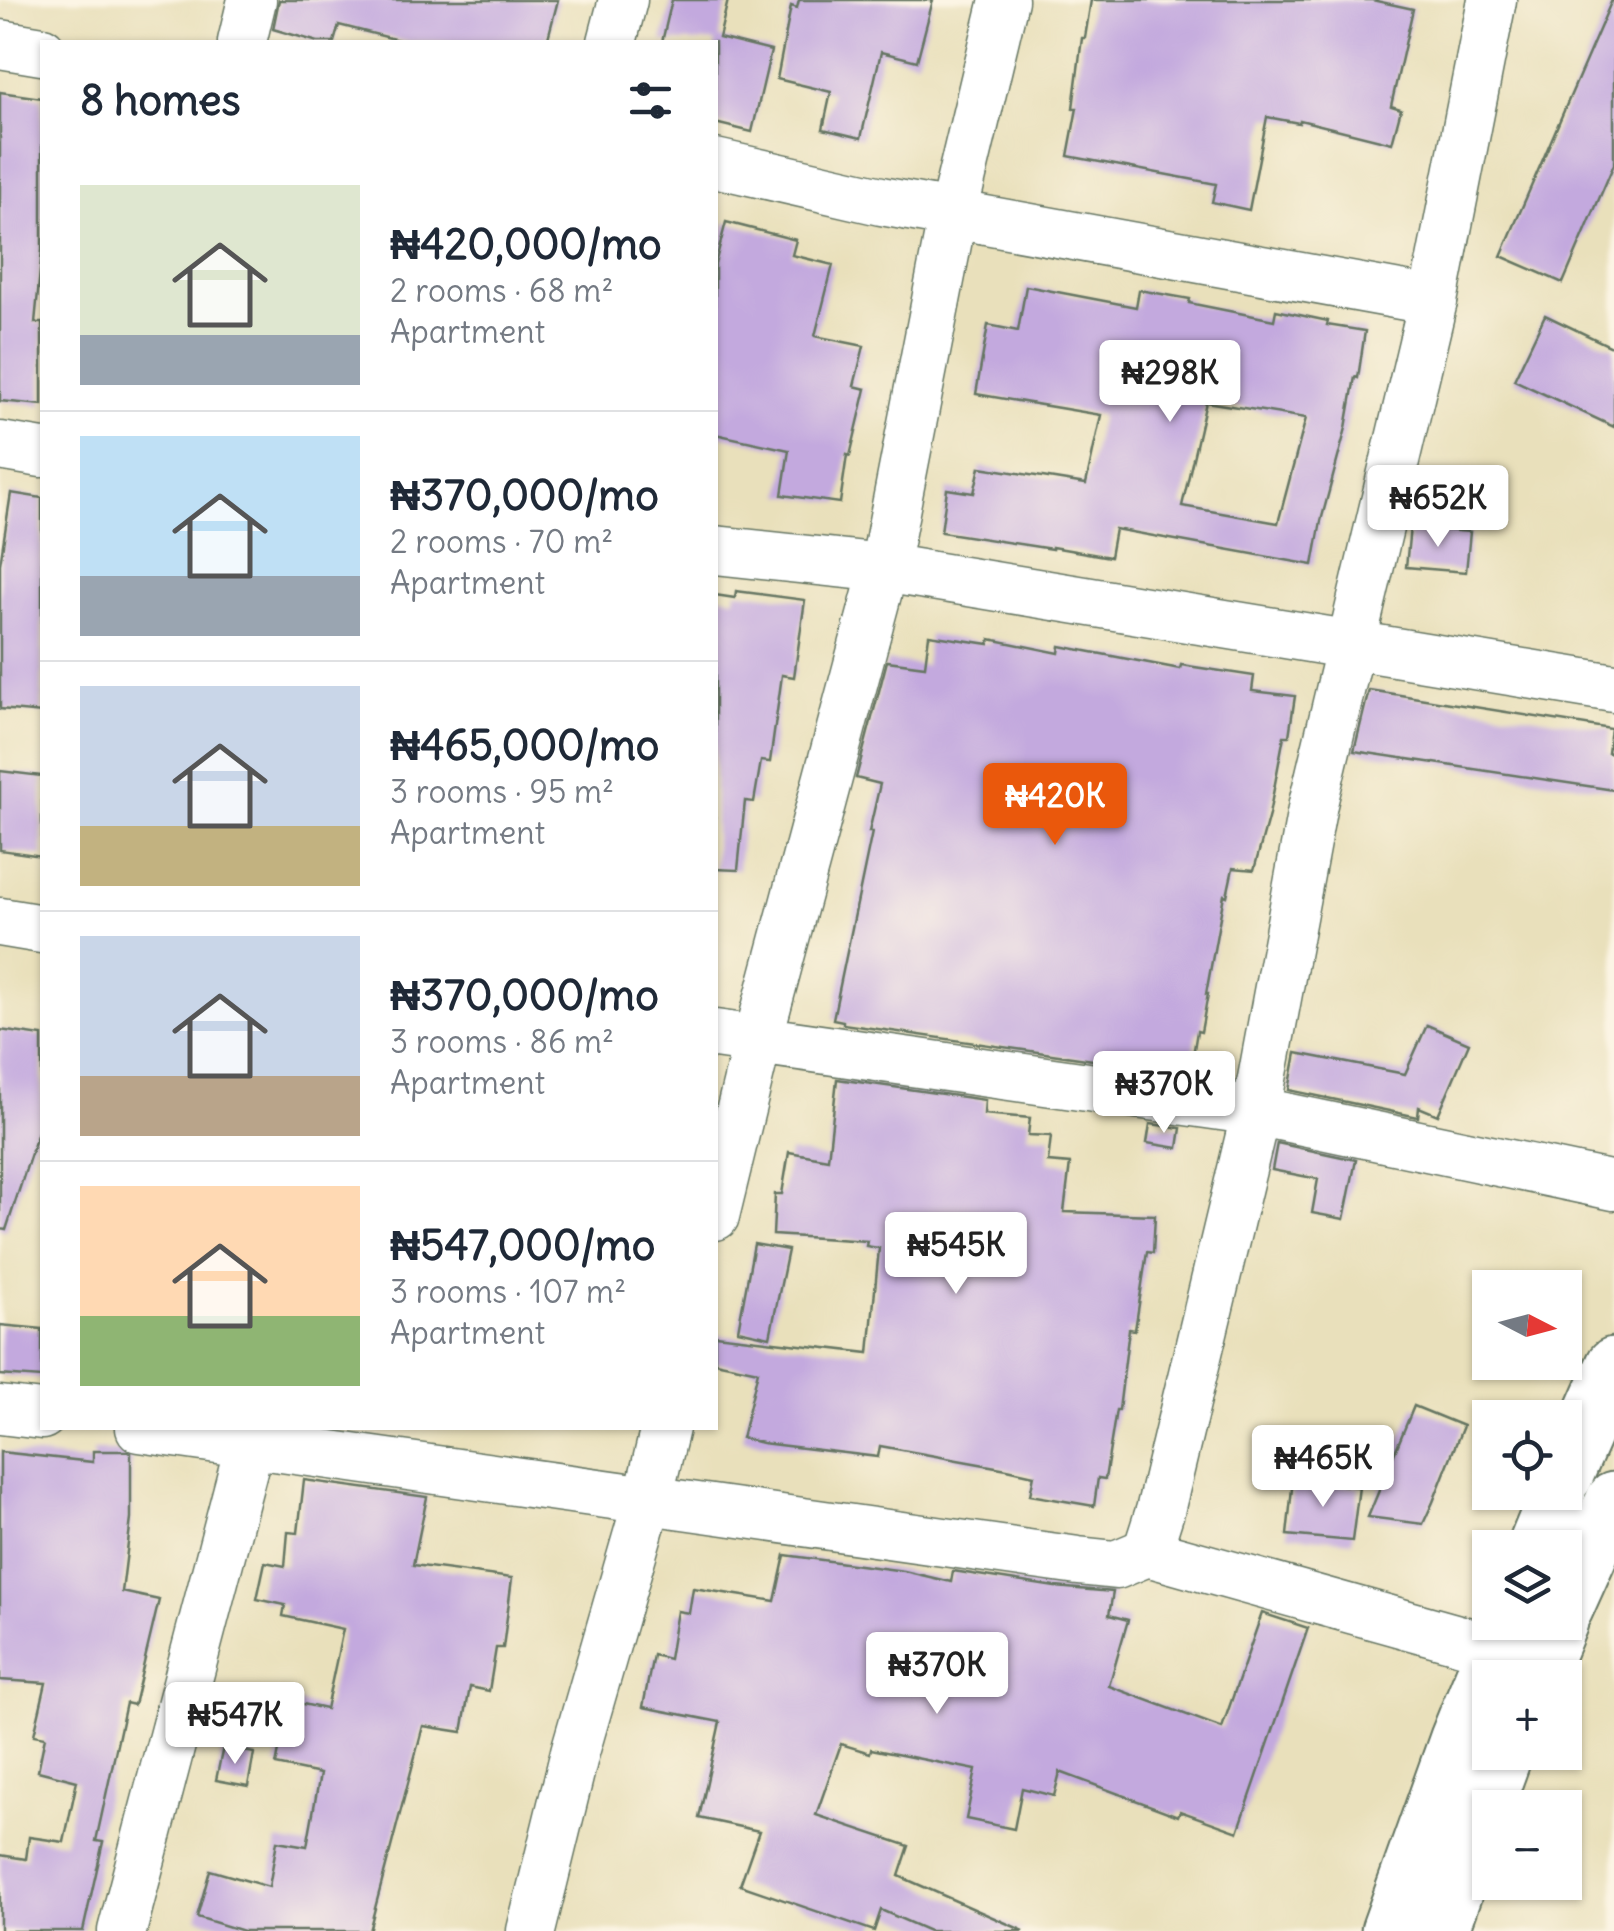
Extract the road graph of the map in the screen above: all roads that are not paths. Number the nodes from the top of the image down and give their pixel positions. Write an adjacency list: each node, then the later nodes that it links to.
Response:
1 (252, 0): 5 (street)
2 (623, 0): 6 (street)
3 (1004, 0): 10 (street)
4 (1492, 0): 11 (street)
5 (242, 40)
6 (613, 40)
7 (0, 44): 8 (street)
8 (40, 50)
9 (718, 164): 10 (street)
10 (953, 214): 11 (street); 15 (street)
11 (1433, 302): 16 (street)
12 (0, 446): 13 (street)
13 (40, 453)
14 (718, 550): 15 (street)
15 (884, 568): 16 (street); 20 (street)
16 (1352, 644): 17 (street); 21 (street)
17 (1614, 688)
18 (0, 922): 19 (street)
19 (40, 929)
20 (736, 1036): 21 (street); 23 (street)
21 (1256, 1111): 22 (street); 33 (street)
22 (1614, 1186)
23 (718, 1190)
24 (1614, 1365): 30 (highway)
25 (0, 1410): 26 (street)
26 (40, 1415)
27 (172, 1430): 29 (street)
28 (665, 1430): 31 (street)
29 (252, 1435): 31 (street); 37 (street)
30 (1582, 1437)
31 (648, 1499): 33 (street); 38 (street)
32 (1614, 1500): 34 (highway)
33 (1148, 1552): 35 (street)
34 (1582, 1572)
35 (1512, 1650): 39 (highway)
36 (1498, 1770): 40 (highway)
37 (122, 1931)
38 (531, 1931)
39 (1388, 1931)
40 (1440, 1931)

